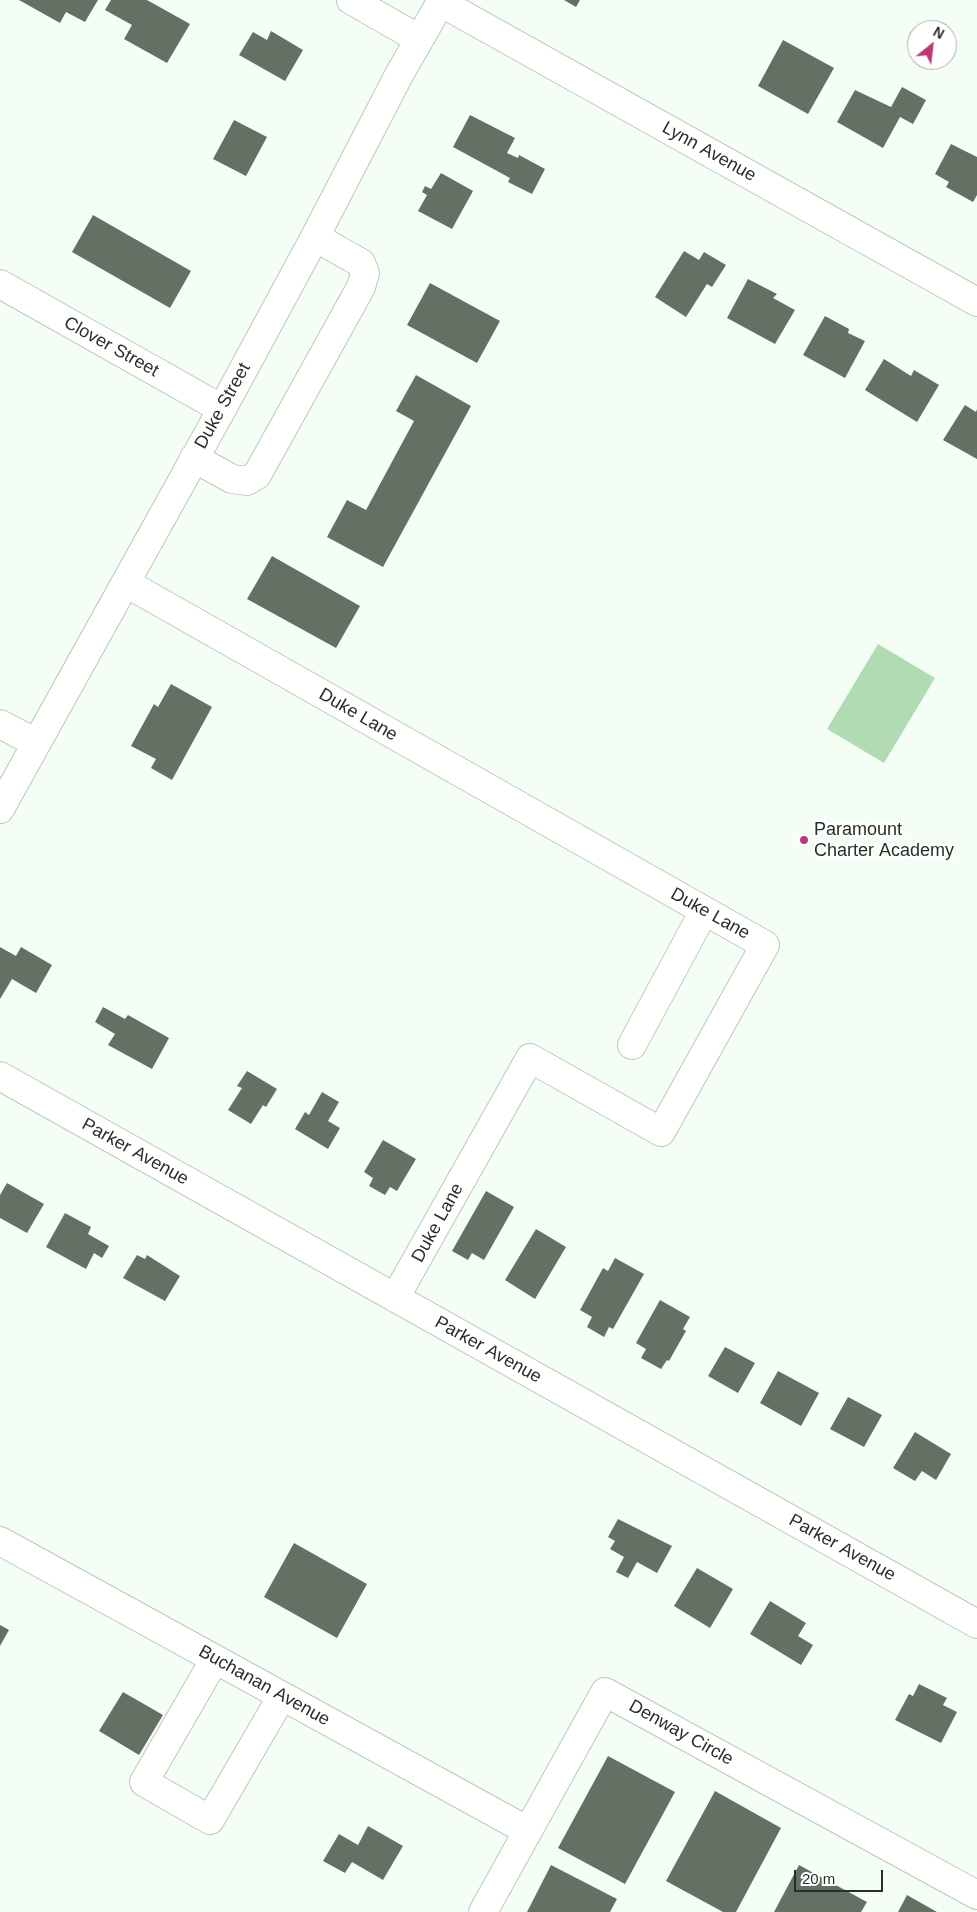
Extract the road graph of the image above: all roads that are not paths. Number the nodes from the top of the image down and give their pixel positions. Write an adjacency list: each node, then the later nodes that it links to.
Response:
1 (351, 0): 3 (street)
2 (441, 1): 3 (street, Duke Street); 6 (street, Lynn Avenue)
3 (419, 39): 4 (street, Duke Street)
4 (315, 237): 7 (street, Duke Street); 8 (street)
5 (0, 284): 7 (street, Clover Street)
6 (977, 302)
7 (222, 409): 8 (street, Duke Street)
8 (194, 458): 9 (street, Duke Street)
9 (126, 583): 11 (street, Duke Street); 13 (street, Duke Lane)
10 (0, 724): 11 (street)
11 (36, 743): 12 (street, Duke Street)
12 (0, 809)
13 (704, 911): 14 (street); 16 (street, Duke Lane)
14 (632, 1045)
15 (0, 1076): 16 (street, Parker Avenue)
16 (395, 1298): 18 (street, Parker Avenue)
17 (0, 1541): 19 (street, Buchanan Avenue)
18 (977, 1624)
19 (215, 1659): 20 (street, Buchanan Avenue); 20 (street)
20 (282, 1696): 21 (street, Buchanan Avenue)
21 (528, 1831): 22 (street, Denway Circle); 23 (street, Denway Circle)
22 (977, 1895)
23 (483, 1912)

